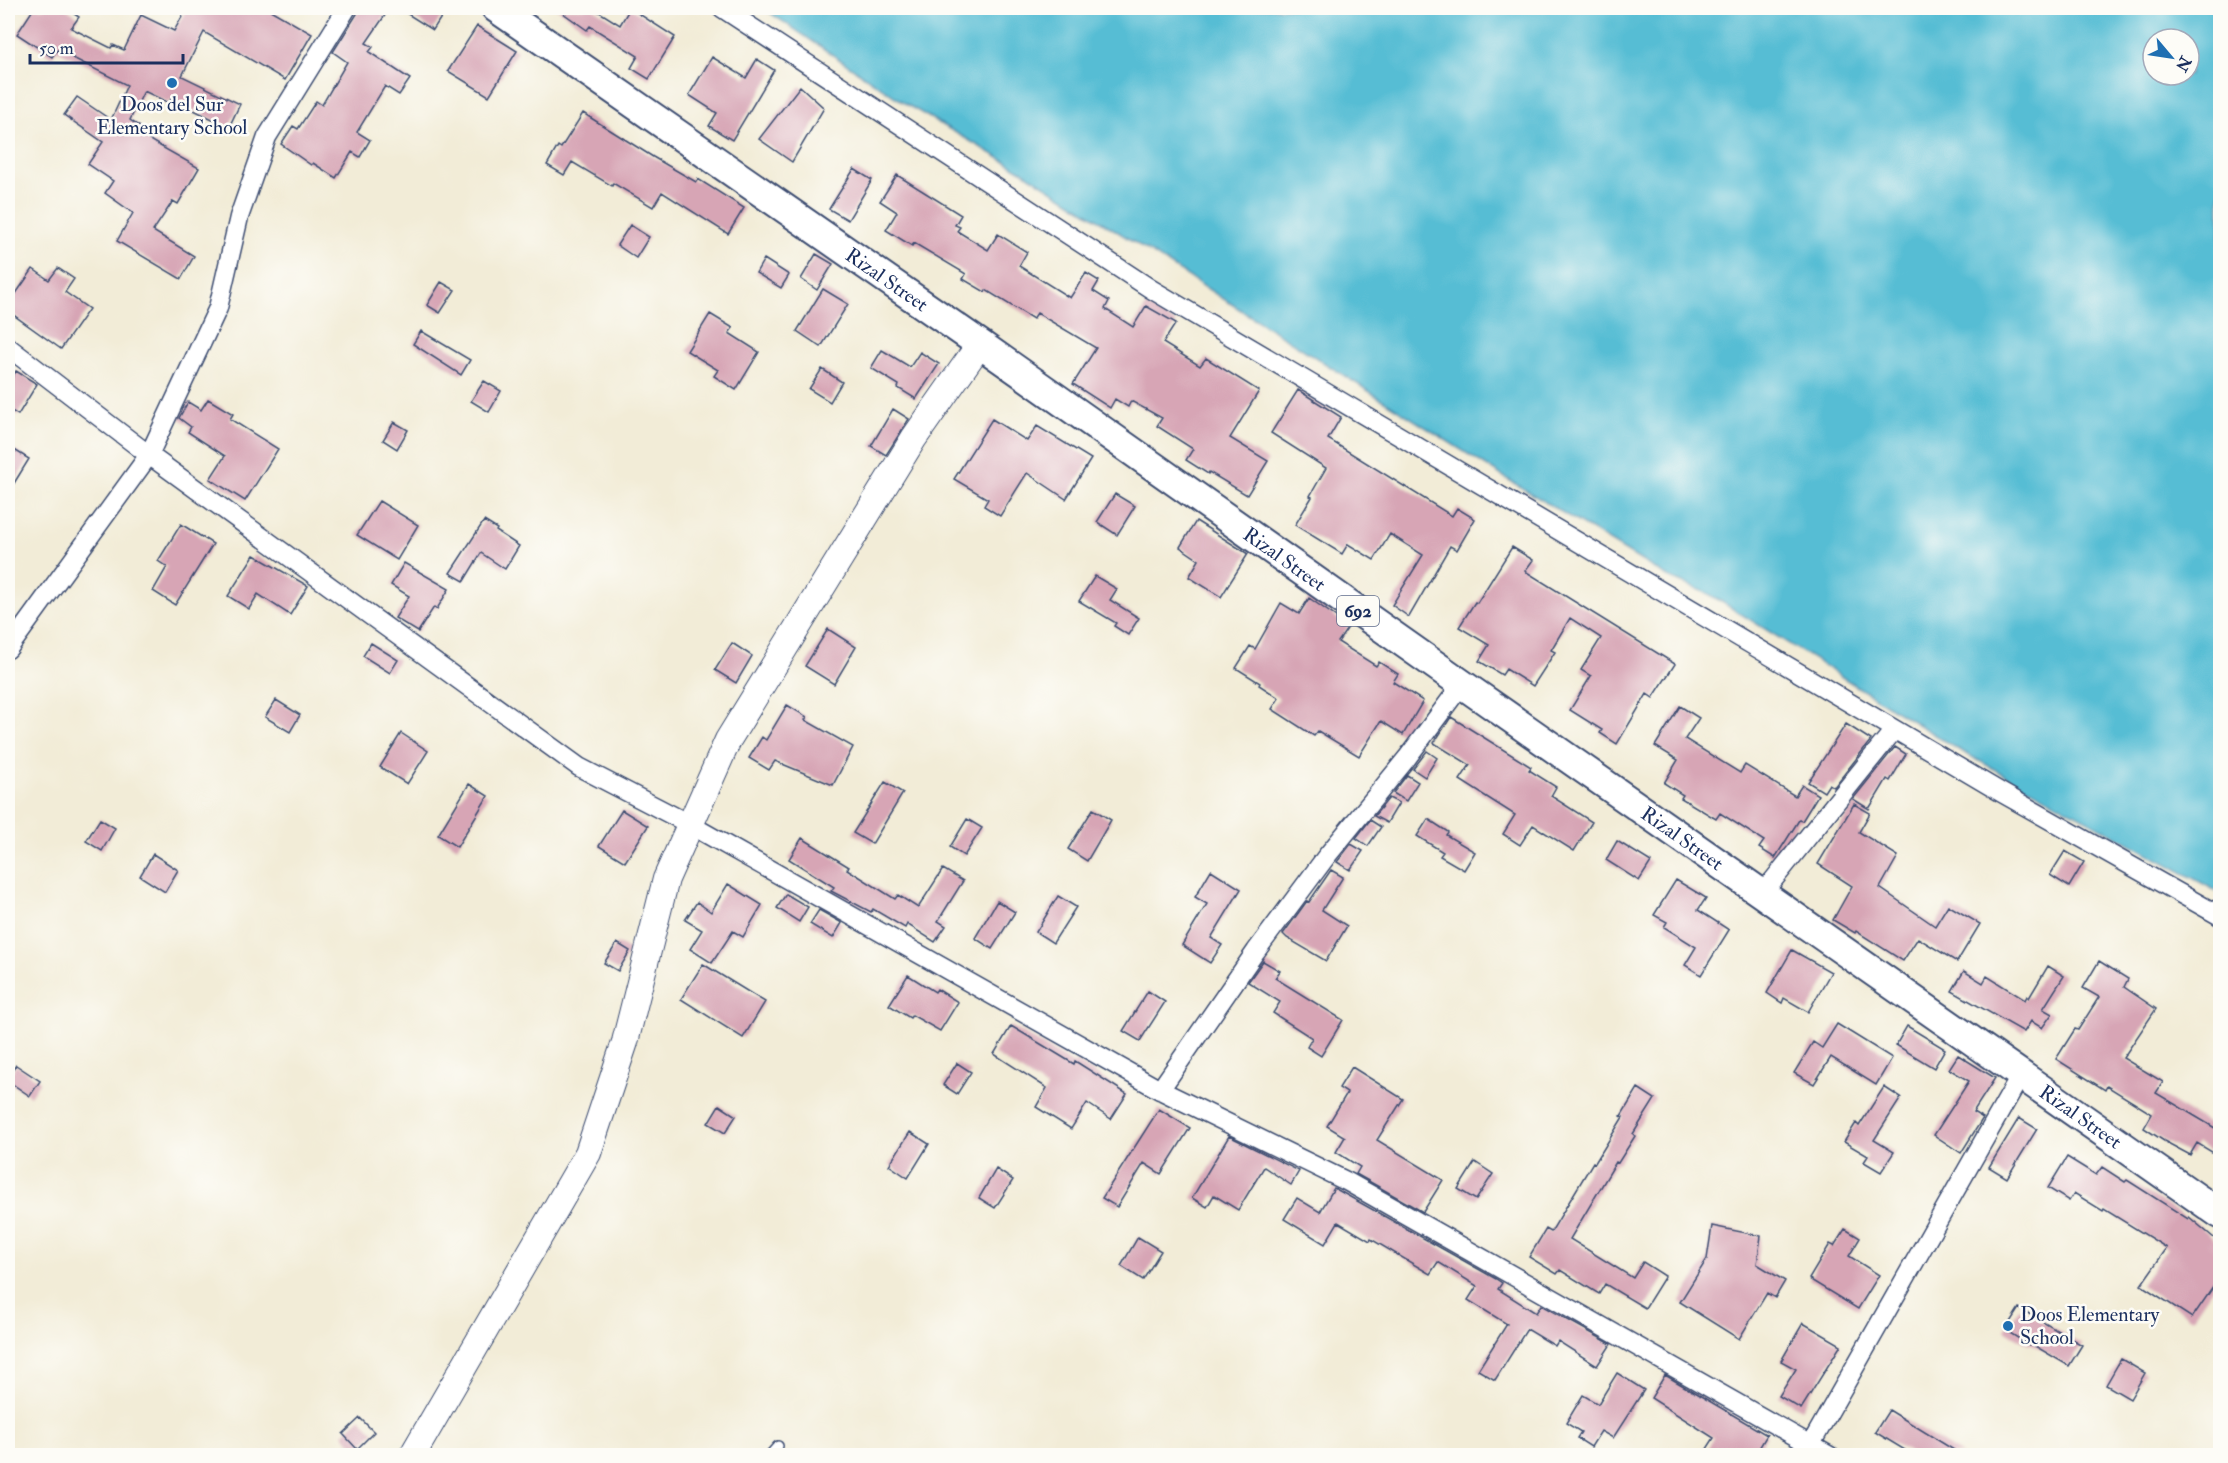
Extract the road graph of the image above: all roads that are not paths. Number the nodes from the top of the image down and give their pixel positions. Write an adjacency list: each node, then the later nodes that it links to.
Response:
1 (346, 8): 6 (street)
2 (496, 8): 4 (main road, Rizal Street / 692)
3 (722, 8): 9 (street)
4 (980, 344): 8 (main road, Rizal Street / 692); 10 (street)
5 (8, 347): 6 (street)
6 (149, 455): 7 (street); 10 (street)
7 (8, 649)
8 (1462, 684): 11 (main road, Rizal Street / 692); 14 (street)
9 (1894, 730): 11 (street); 12 (street)
10 (689, 824): 14 (street); 18 (street)
11 (1762, 894): 13 (main road, Rizal Street / 692)
12 (2220, 916)
13 (2021, 1074): 15 (main road, Rizal Street / 692); 17 (street)
14 (1160, 1090): 17 (street)
15 (2220, 1214)
16 (778, 1446): 19 (lane)
17 (1804, 1450): 20 (street)
18 (412, 1455)
19 (770, 1455)
20 (1830, 1455)

